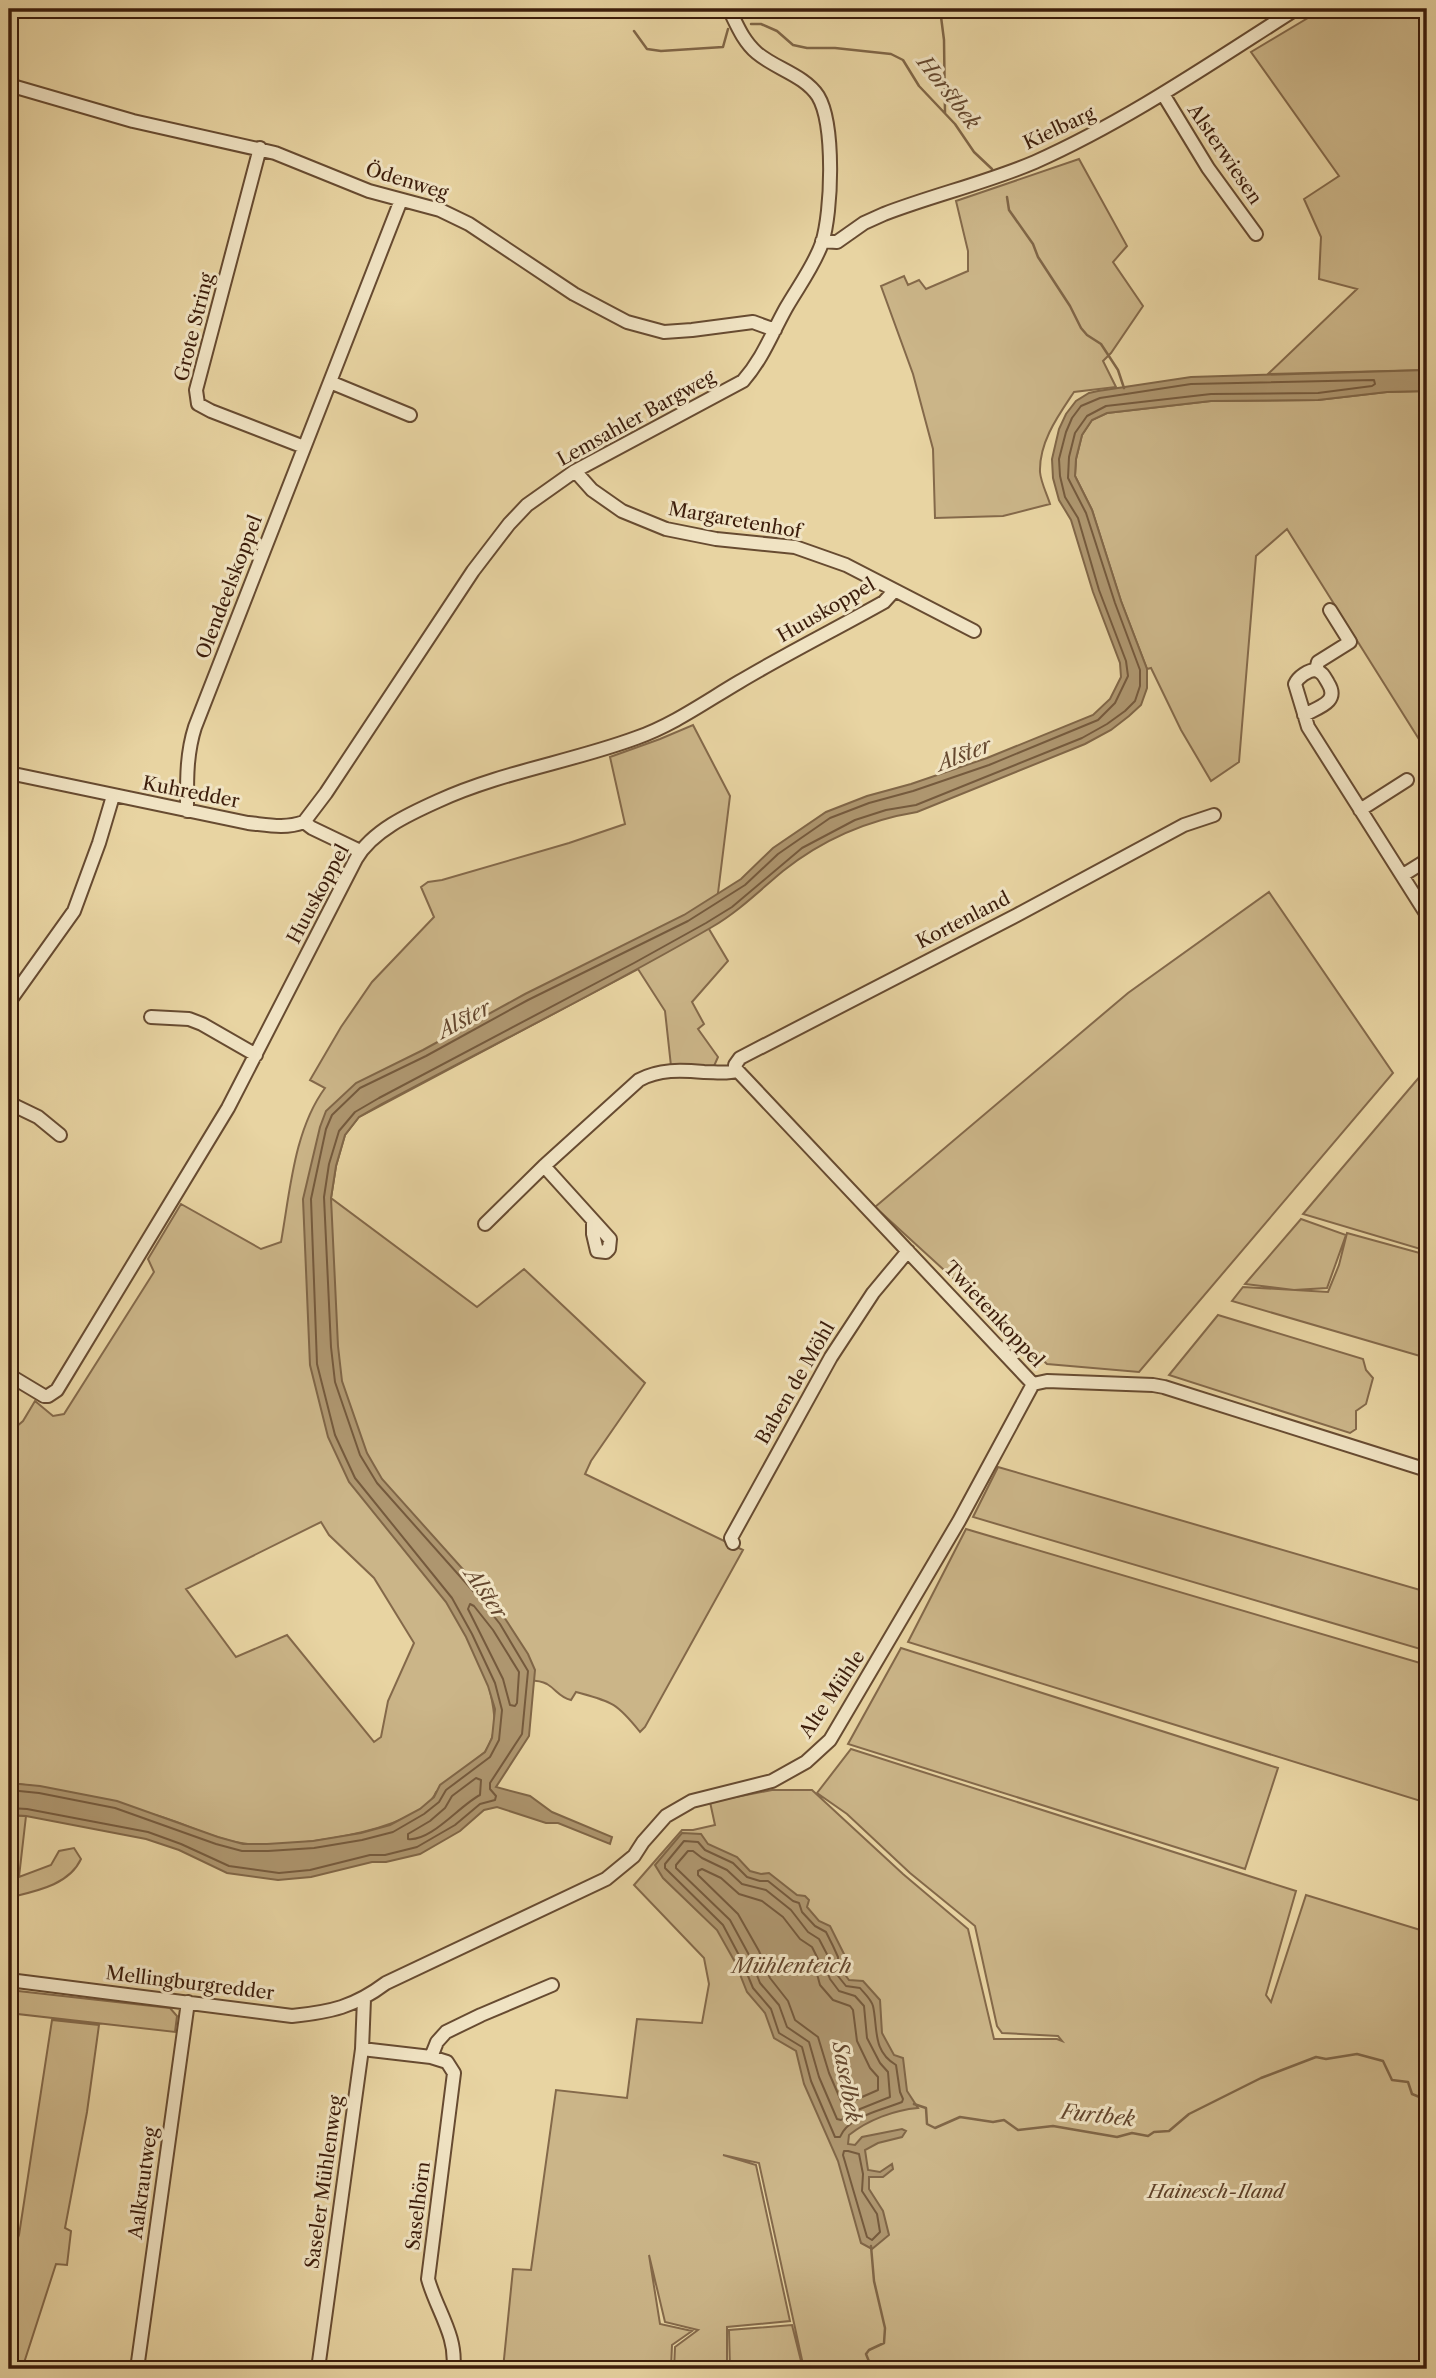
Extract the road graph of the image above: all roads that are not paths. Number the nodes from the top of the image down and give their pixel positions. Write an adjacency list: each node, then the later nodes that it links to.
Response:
1 (729, 9): 8 (street, Lemsahler Bargweg)
2 (1296, 9): 4 (street, Kielbarg)
3 (9, 85): 5 (street, Ödenweg)
4 (1163, 94): 7 (street, Alsterwiesen); 8 (street, Kielbarg)
5 (260, 148): 6 (street, Ödenweg); 12 (street, Grote String)
6 (401, 200): 9 (street, Ödenweg); 10 (street, Olendeelskoppel)
7 (1256, 234)
8 (822, 241): 9 (street, Lemsahler Bargweg)
9 (775, 330): 13 (street, Lemsahler Bargweg)
10 (330, 382): 11 (street); 12 (street, Olendeelskoppel)
11 (410, 415)
12 (304, 447): 23 (street, Olendeelskoppel)
13 (575, 471): 14 (street, Margaretenhof); 25 (street, Lemsahler Bargweg)
14 (894, 591): 16 (street, Margaretenhof); 26 (street, Huuskoppel)
15 (1330, 610): 17 (street)
16 (974, 631)
17 (1316, 670): 18 (street); 18 (street)
18 (1304, 715): 22 (street)
19 (9, 773): 21 (street, Kuhredder)
20 (1407, 780): 22 (street)
21 (113, 796): 23 (street, Kuhredder); 30 (street)
22 (1360, 810): 28 (street)
23 (187, 811): 25 (street, Kuhredder)
24 (1214, 815): 33 (street, Kortenland)
25 (304, 822): 26 (street)
26 (360, 851): 32 (street, Huuskoppel)
27 (1427, 860): 28 (street)
28 (1403, 875): 29 (street)
29 (1427, 915)
30 (9, 1002)
31 (151, 1017): 32 (street)
32 (256, 1055): 40 (street, Huuskoppel)
33 (736, 1068): 36 (street); 39 (street, Twietenkoppel)
34 (9, 1103): 35 (street)
35 (60, 1135)
36 (544, 1166): 37 (street); 38 (street)
37 (593, 1221)
38 (485, 1224)
39 (908, 1251): 41 (street, Twietenkoppel); 43 (street, Baben de Möhl)
40 (9, 1375)
41 (1033, 1384): 42 (street, Twietenkoppel); 46 (street, Alte Mühle)
42 (1427, 1470)
43 (733, 1543)
44 (9, 1980): 47 (street, Mellingburgredder)
45 (552, 1985): 49 (street)
46 (365, 1999): 47 (street, Mellingburgredder); 48 (street, Saseler Mühlenweg)
47 (188, 2002): 50 (street, Aalkrautweg)
48 (362, 2049): 49 (street); 51 (street, Saseler Mühlenweg)
49 (431, 2057): 52 (street, Saselhörn)
50 (137, 2369)
51 (318, 2369)
52 (453, 2369)

